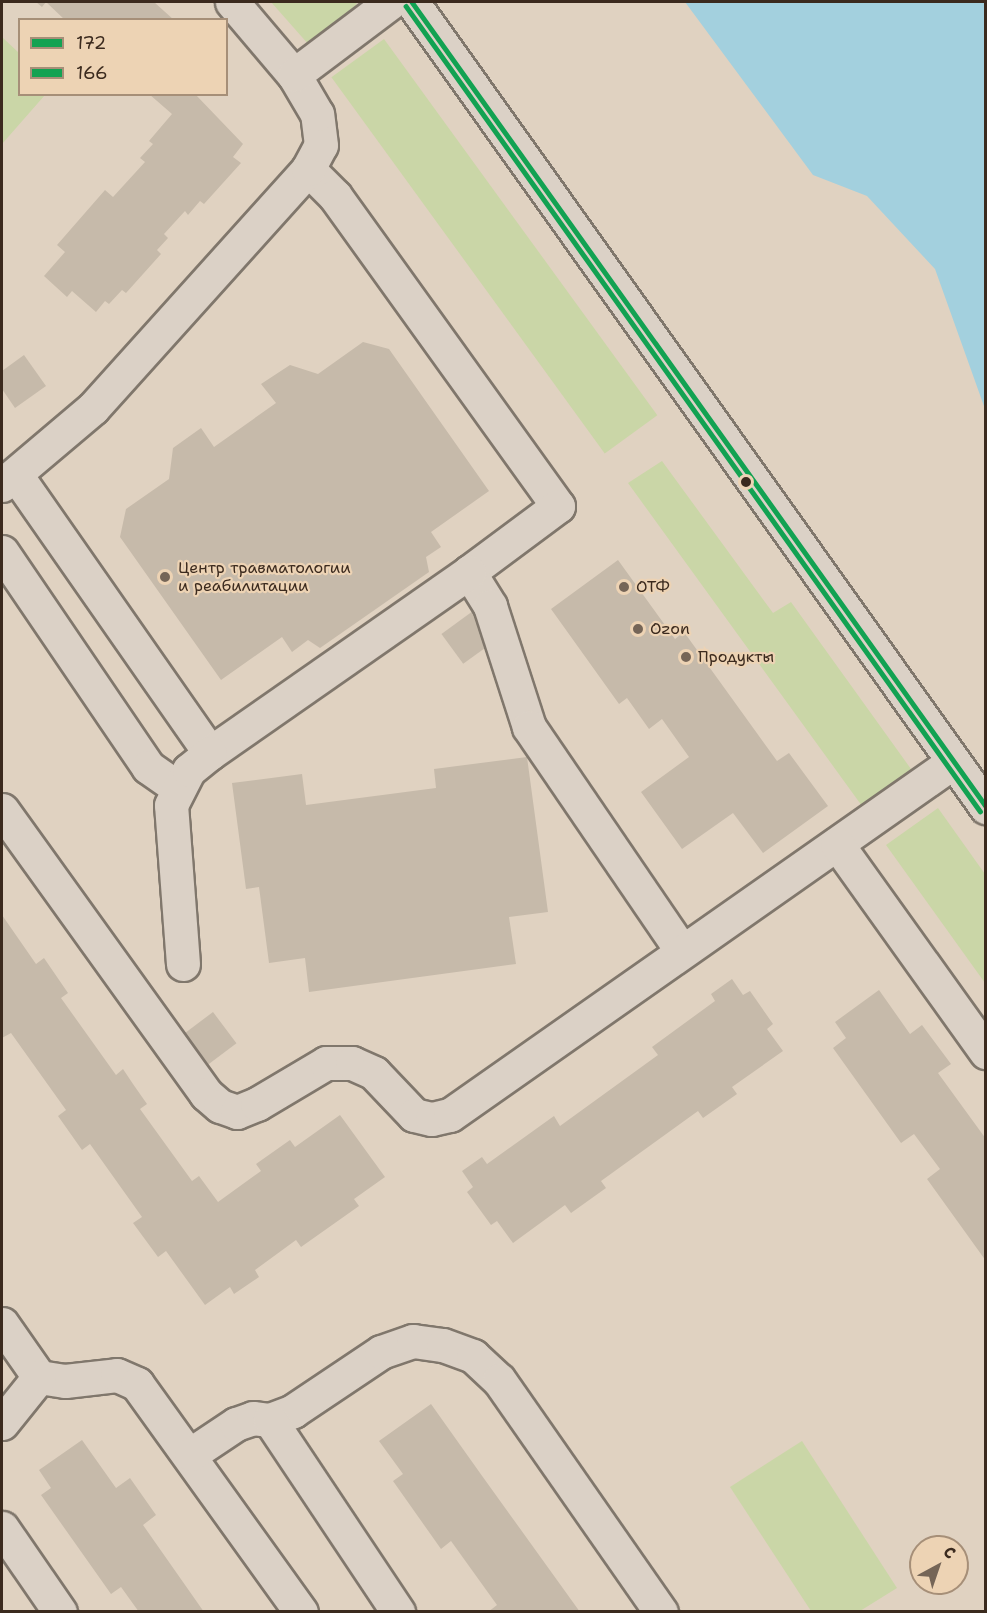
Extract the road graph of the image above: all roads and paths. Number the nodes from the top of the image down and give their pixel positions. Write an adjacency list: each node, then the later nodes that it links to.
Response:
1 (232, 2): 4 (street)
2 (391, 2): 4 (street)
3 (412, 2): 10 (street)
4 (294, 75): 5 (street)
5 (308, 169): 6 (street); 8 (street)
6 (9, 480): 9 (street)
7 (2, 552): 11 (street)
8 (469, 572): 9 (street); 15 (street)
9 (210, 753): 11 (street)
10 (953, 762): 12 (street); 14 (street)
11 (177, 787): 16 (street)
12 (986, 807)
13 (2, 810): 15 (street)
14 (837, 844): 15 (street); 17 (street)
15 (681, 951)
16 (183, 964)
17 (986, 1052)
18 (4, 1332): 19 (street)
19 (39, 1377): 21 (street); 22 (street)
20 (270, 1420): 22 (street); 26 (street); 27 (street)
21 (2, 1423)
22 (191, 1454): 25 (street)
23 (2, 1528): 24 (street)
24 (60, 1611)
25 (301, 1611)
26 (398, 1611)
27 (661, 1611)

